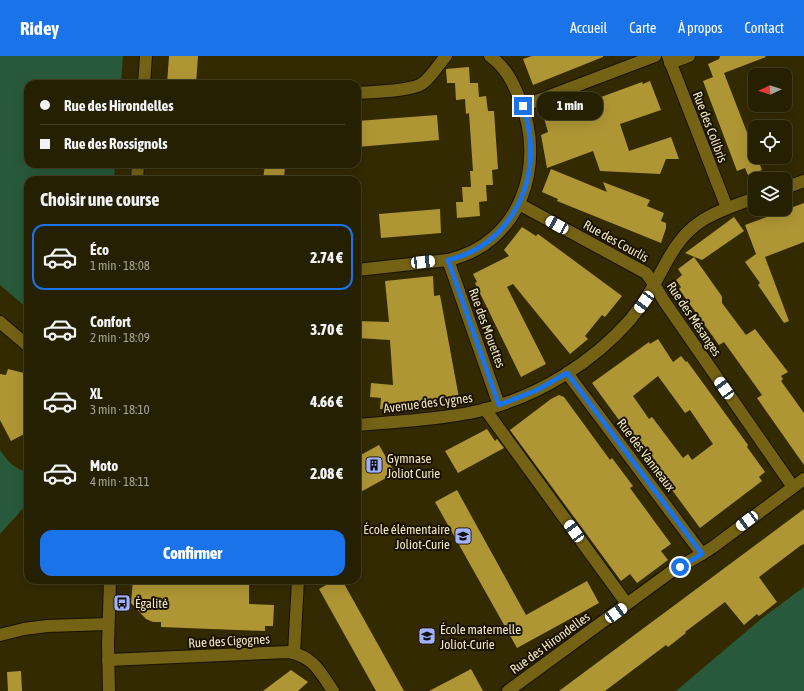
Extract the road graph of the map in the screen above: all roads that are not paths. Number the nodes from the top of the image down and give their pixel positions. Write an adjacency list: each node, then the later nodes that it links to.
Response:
1 (146, 56): 7 (street)
2 (446, 56): 8 (street)
3 (490, 56): 9 (street)
4 (655, 56): 9 (street)
5 (689, 56): 6 (street)
6 (669, 60): 14 (street, Rue des Colibris)
7 (144, 80)
8 (361, 93)
9 (523, 106): 13 (street)
10 (804, 181): 11 (street)
11 (792, 185)
12 (748, 200): 14 (street, Avenue des Cygnes)
13 (519, 204): 15 (street); 17 (street, Rue des Courlis)
14 (727, 208): 17 (street, Avenue des Cygnes)
15 (448, 260): 16 (street); 21 (street, Rue des Mouettes)
16 (361, 270)
17 (654, 284): 20 (street, Avenue des Cygnes); 25 (street, Rue des Mésanges)
18 (0, 322): 19 (street)
19 (24, 343)
20 (567, 373): 21 (street, Avenue des Cygnes); 26 (street, Rue des Vanneaux)
21 (499, 405): 22 (street, Avenue des Cygnes)
22 (485, 409): 23 (street, Avenue des Cygnes); 29 (street)
23 (361, 425)
24 (804, 479): 25 (street, Rue des Hirondelles)
25 (793, 487): 26 (street, Rue des Hirondelles)
26 (702, 554): 29 (street, Rue des Hirondelles)
27 (110, 584): 30 (street)
28 (298, 584): 32 (street)
29 (628, 604): 36 (street, Rue des Hirondelles)
30 (108, 624): 31 (street); 33 (street)
31 (0, 635)
32 (294, 653): 33 (street, Rue des Cigognes); 35 (street, Rue des Cigognes)
33 (108, 660): 34 (street)
34 (109, 691)
35 (333, 691)
36 (508, 691)

